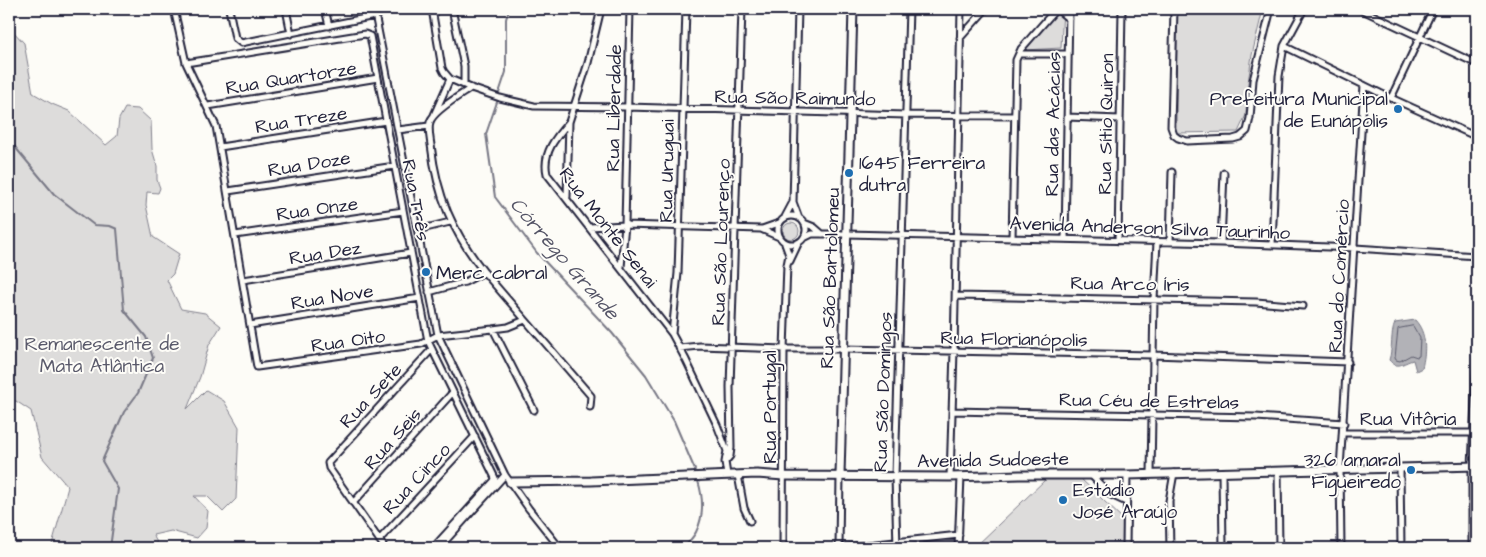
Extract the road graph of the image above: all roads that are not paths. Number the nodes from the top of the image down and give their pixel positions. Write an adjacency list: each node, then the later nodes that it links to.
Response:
1 (174, 9): 34 (street)
2 (229, 9): 28 (street)
3 (286, 9): 28 (street)
4 (325, 9): 27 (street)
5 (374, 9): 25 (street)
6 (432, 9): 37 (street)
7 (452, 9): 38 (street)
8 (601, 9): 43 (street)
9 (630, 9): 44 (street, Rua Liberdade)
10 (686, 9): 45 (street, Rua Uruguai)
11 (742, 9): 46 (street, Rua São Lourenço)
12 (798, 9): 47 (street)
13 (853, 9): 48 (street, Rua São Bartolomeu)
14 (908, 9): 49 (street, Rua São Domingos)
15 (961, 9): 30 (street)
16 (986, 9): 30 (street)
17 (1057, 9): 26 (street); 32 (street)
18 (1070, 9): 26 (street, Rua das Acácias)
19 (1122, 9): 54 (street, Rua Sítio Quiron)
20 (1174, 9): 21 (street)
21 (1271, 9)
22 (1304, 9): 31 (street)
23 (1360, 9): 29 (street)
24 (1433, 9): 29 (street)
25 (375, 16): 27 (street); 58 (street)
26 (1069, 19): 33 (street, Rua das Acácias)
27 (329, 26): 28 (street)
28 (291, 34)
29 (1421, 37): 35 (street); 41 (street)
30 (960, 39): 51 (street)
31 (1284, 46): 39 (street); 93 (street)
32 (1019, 54): 33 (street); 52 (street)
33 (1068, 54): 53 (street, Rua das Acácias)
34 (186, 63): 36 (street, Rua Três); 42 (street)
35 (1477, 64)
36 (378, 78): 42 (street, Rua Quartorze); 55 (street, Rua Três)
37 (450, 78): 38 (street, Rua São Raimundo); 50 (street)
38 (464, 85): 40 (street, Rua São Raimundo)
39 (1364, 85): 41 (street); 94 (street, Rua do Comércio)
40 (471, 88): 43 (street, Rua São Raimundo); 50 (street)
41 (1390, 98): 59 (street)
42 (208, 106): 60 (street)
43 (575, 107): 44 (street, Rua São Raimundo); 56 (street)
44 (628, 107): 45 (street, Rua São Raimundo); 72 (street, Rua Liberdade)
45 (682, 109): 46 (street, Rua São Raimundo); 74 (street, Rua Uruguai)
46 (739, 111): 47 (street, Rua São Raimundo); 75 (street, Rua São Lourenço)
47 (796, 112): 48 (street, Rua São Raimundo); 66 (street)
48 (850, 113): 49 (street, Rua São Raimundo); 79 (street, Rua São Bartolomeu)
49 (906, 115): 51 (street, Rua São Raimundo); 81 (street, Rua São Domingos)
50 (434, 116): 57 (street)
51 (958, 116): 52 (street, Rua São Raimundo); 83 (street)
52 (1014, 116): 85 (street)
53 (1067, 117): 54 (street); 86 (street, Rua das Acácias)
54 (1120, 119): 87 (street, Rua Sítio Quiron)
55 (386, 121): 60 (street, Rua Treze); 61 (street, Rua Três)
56 (569, 122): 65 (street); 65 (street, Rua Monte Senai)
57 (429, 126): 58 (street); 70 (street)
58 (398, 130): 77 (street)
59 (1477, 137)
60 (220, 147): 64 (street)
61 (395, 166): 64 (street, Rua Doze); 67 (street, Rua Três)
62 (1172, 172): 89 (street)
63 (1224, 173): 91 (street)
64 (228, 191): 80 (street)
65 (566, 198): 73 (street, Rua Monte Senai)
66 (793, 202): 68 (street); 69 (street)
67 (403, 211): 80 (street, Rua Onze); 95 (street, Rua Três)
68 (785, 218): 69 (street); 71 (street)
69 (802, 221): 78 (street); 84 (street)
70 (450, 222): 77 (street); 99 (street)
71 (780, 222): 76 (street); 82 (street)
72 (626, 225): 73 (street); 74 (street); 98 (street, Rua Liberdade)
73 (590, 227): 98 (street, Rua Monte Senai)
74 (680, 227): 75 (street); 109 (street, Rua Uruguai)
75 (735, 228): 76 (street); 112 (street, Rua São Lourenço)
76 (761, 229): 82 (street)
77 (418, 230): 101 (street)
78 (822, 234): 79 (street, Avenida Anderson Silva Taurinho); 84 (street, Avenida Anderson Silva Taurinho)
79 (847, 234): 81 (street, Avenida Anderson Silva Taurinho); 116 (street, Rua São Bartolomeu)
80 (235, 235): 100 (street)
81 (902, 236): 83 (street, Avenida Anderson Silva Taurinho); 117 (street, Rua São Domingos)
82 (779, 237): 92 (street)
83 (957, 237): 85 (street, Avenida Anderson Silva Taurinho); 102 (street)
84 (804, 238): 90 (street)
85 (1012, 238): 86 (street, Avenida Anderson Silva Taurinho)
86 (1065, 239): 87 (street, Avenida Anderson Silva Taurinho)
87 (1118, 241): 88 (street, Avenida Anderson Silva Taurinho)
88 (1157, 242): 89 (street, Avenida Anderson Silva Taurinho); 104 (street)
89 (1170, 242): 91 (street, Avenida Anderson Silva Taurinho)
90 (798, 243): 92 (street); 97 (street)
91 (1221, 243): 93 (street, Avenida Anderson Silva Taurinho)
92 (785, 244): 97 (street, Rua Portugal)
93 (1272, 245): 94 (street, Avenida Anderson Silva Taurinho)
94 (1355, 248): 96 (street, Avenida Anderson Silva Taurinho); 121 (street, Rua do Comércio)
95 (411, 253): 100 (street, Rua Dez); 103 (street, Rua Três)
96 (1477, 256)
97 (787, 265): 115 (street, Rua Portugal)
98 (621, 268): 109 (street, Rua Monte Senai)
99 (484, 272): 101 (street); 106 (street)
100 (242, 280): 107 (street)
101 (430, 292): 110 (street)
102 (956, 296): 104 (street, Rua Arco Íris); 118 (street)
103 (420, 298): 107 (street, Rua Nove); 111 (street, Rua Três)
104 (1154, 299): 105 (street, Rua Arco Íris); 119 (street)
105 (1303, 306)
106 (525, 320): 108 (street); 123 (street)
107 (250, 325): 111 (street, Rua Oito)
108 (493, 329): 110 (street); 124 (street)
109 (672, 334): 113 (street, Rua Monte Senai)
110 (438, 335): 111 (street, Rua Oito); 141 (street)
111 (428, 341): 114 (street, Rua Três)
112 (731, 347): 113 (street, Rua Florianópolis); 115 (street, Rua Florianópolis); 131 (street, Rua São Lourenço)
113 (680, 348): 131 (street)
114 (432, 349): 122 (street, Rua Três); 151 (street, Rua Sete)
115 (784, 349): 116 (street, Rua Florianópolis); 145 (street, Rua Portugal)
116 (843, 349): 117 (street, Rua Florianópolis); 143 (street, Rua São Bartolomeu)
117 (898, 350): 118 (street, Rua Florianópolis); 146 (street, Rua São Domingos)
118 (954, 351): 119 (street, Rua Florianópolis); 125 (street)
119 (1153, 355): 121 (street, Rua Florianópolis); 126 (street)
120 (1477, 356): 129 (street)
121 (1348, 362): 127 (street, Rua do Comércio)
122 (453, 392): 130 (street, Rua Três); 151 (street, Rua Seis)
123 (590, 407)
124 (534, 410)
125 (952, 412): 126 (street, Rua Céu de Estrelas); 148 (street)
126 (1152, 415): 127 (street, Rua Céu de Estrelas); 140 (street)
127 (1344, 422): 128 (street, Rua do Comércio)
128 (1344, 433): 129 (street, Rua Vitôria); 134 (street, Rua do Comércio)
129 (1473, 433): 132 (street)
130 (475, 436): 154 (street, Rua Cinco); 157 (street, Rua Três)
131 (725, 462): 142 (street, Rua São Lourenço)
132 (1475, 466): 133 (street, Avenida Sudoeste); 169 (street)
133 (1400, 468): 134 (street, Avenida Sudoeste); 168 (street)
134 (1340, 469): 135 (street, Avenida Sudoeste); 167 (street, Rua do Comércio)
135 (1278, 471): 137 (street, Avenida Sudoeste); 166 (street)
136 (1174, 473): 137 (street, Avenida Sudoeste); 140 (street, Avenida Sudoeste); 164 (street)
137 (1222, 473): 165 (street)
138 (738, 474): 142 (street, Avenida Sudoeste); 145 (street, Avenida Sudoeste); 152 (street)
139 (1090, 474): 144 (street, Avenida Sudoeste); 147 (street, Avenida Sudoeste); 150 (street)
140 (1150, 474): 144 (street, Avenida Sudoeste)
141 (505, 475): 149 (street); 158 (street)
142 (727, 475): 149 (street, Avenida Sudoeste)
143 (840, 475): 145 (street, Avenida Sudoeste); 146 (street, Avenida Sudoeste); 161 (street, Rua São Bartolomeu)
144 (1127, 475): 150 (street)
145 (784, 476): 160 (street, Rua Portugal)
146 (895, 476): 148 (street, Avenida Sudoeste); 155 (street, Rua São Domingos)
147 (961, 476): 148 (street, Avenida Sudoeste); 153 (street)
148 (950, 477)
149 (510, 482): 159 (street)
150 (1126, 502): 163 (street)
151 (353, 503): 154 (street)
152 (750, 521)
153 (959, 535): 155 (street); 162 (street)
154 (379, 540): 156 (street)
155 (897, 545): 161 (street)
156 (385, 548)
157 (433, 548)
158 (439, 548)
159 (560, 548)
160 (783, 548)
161 (839, 548)
162 (958, 548)
163 (1126, 548)
164 (1170, 548)
165 (1223, 548)
166 (1278, 548)
167 (1341, 548)
168 (1401, 548)
169 (1472, 548)

